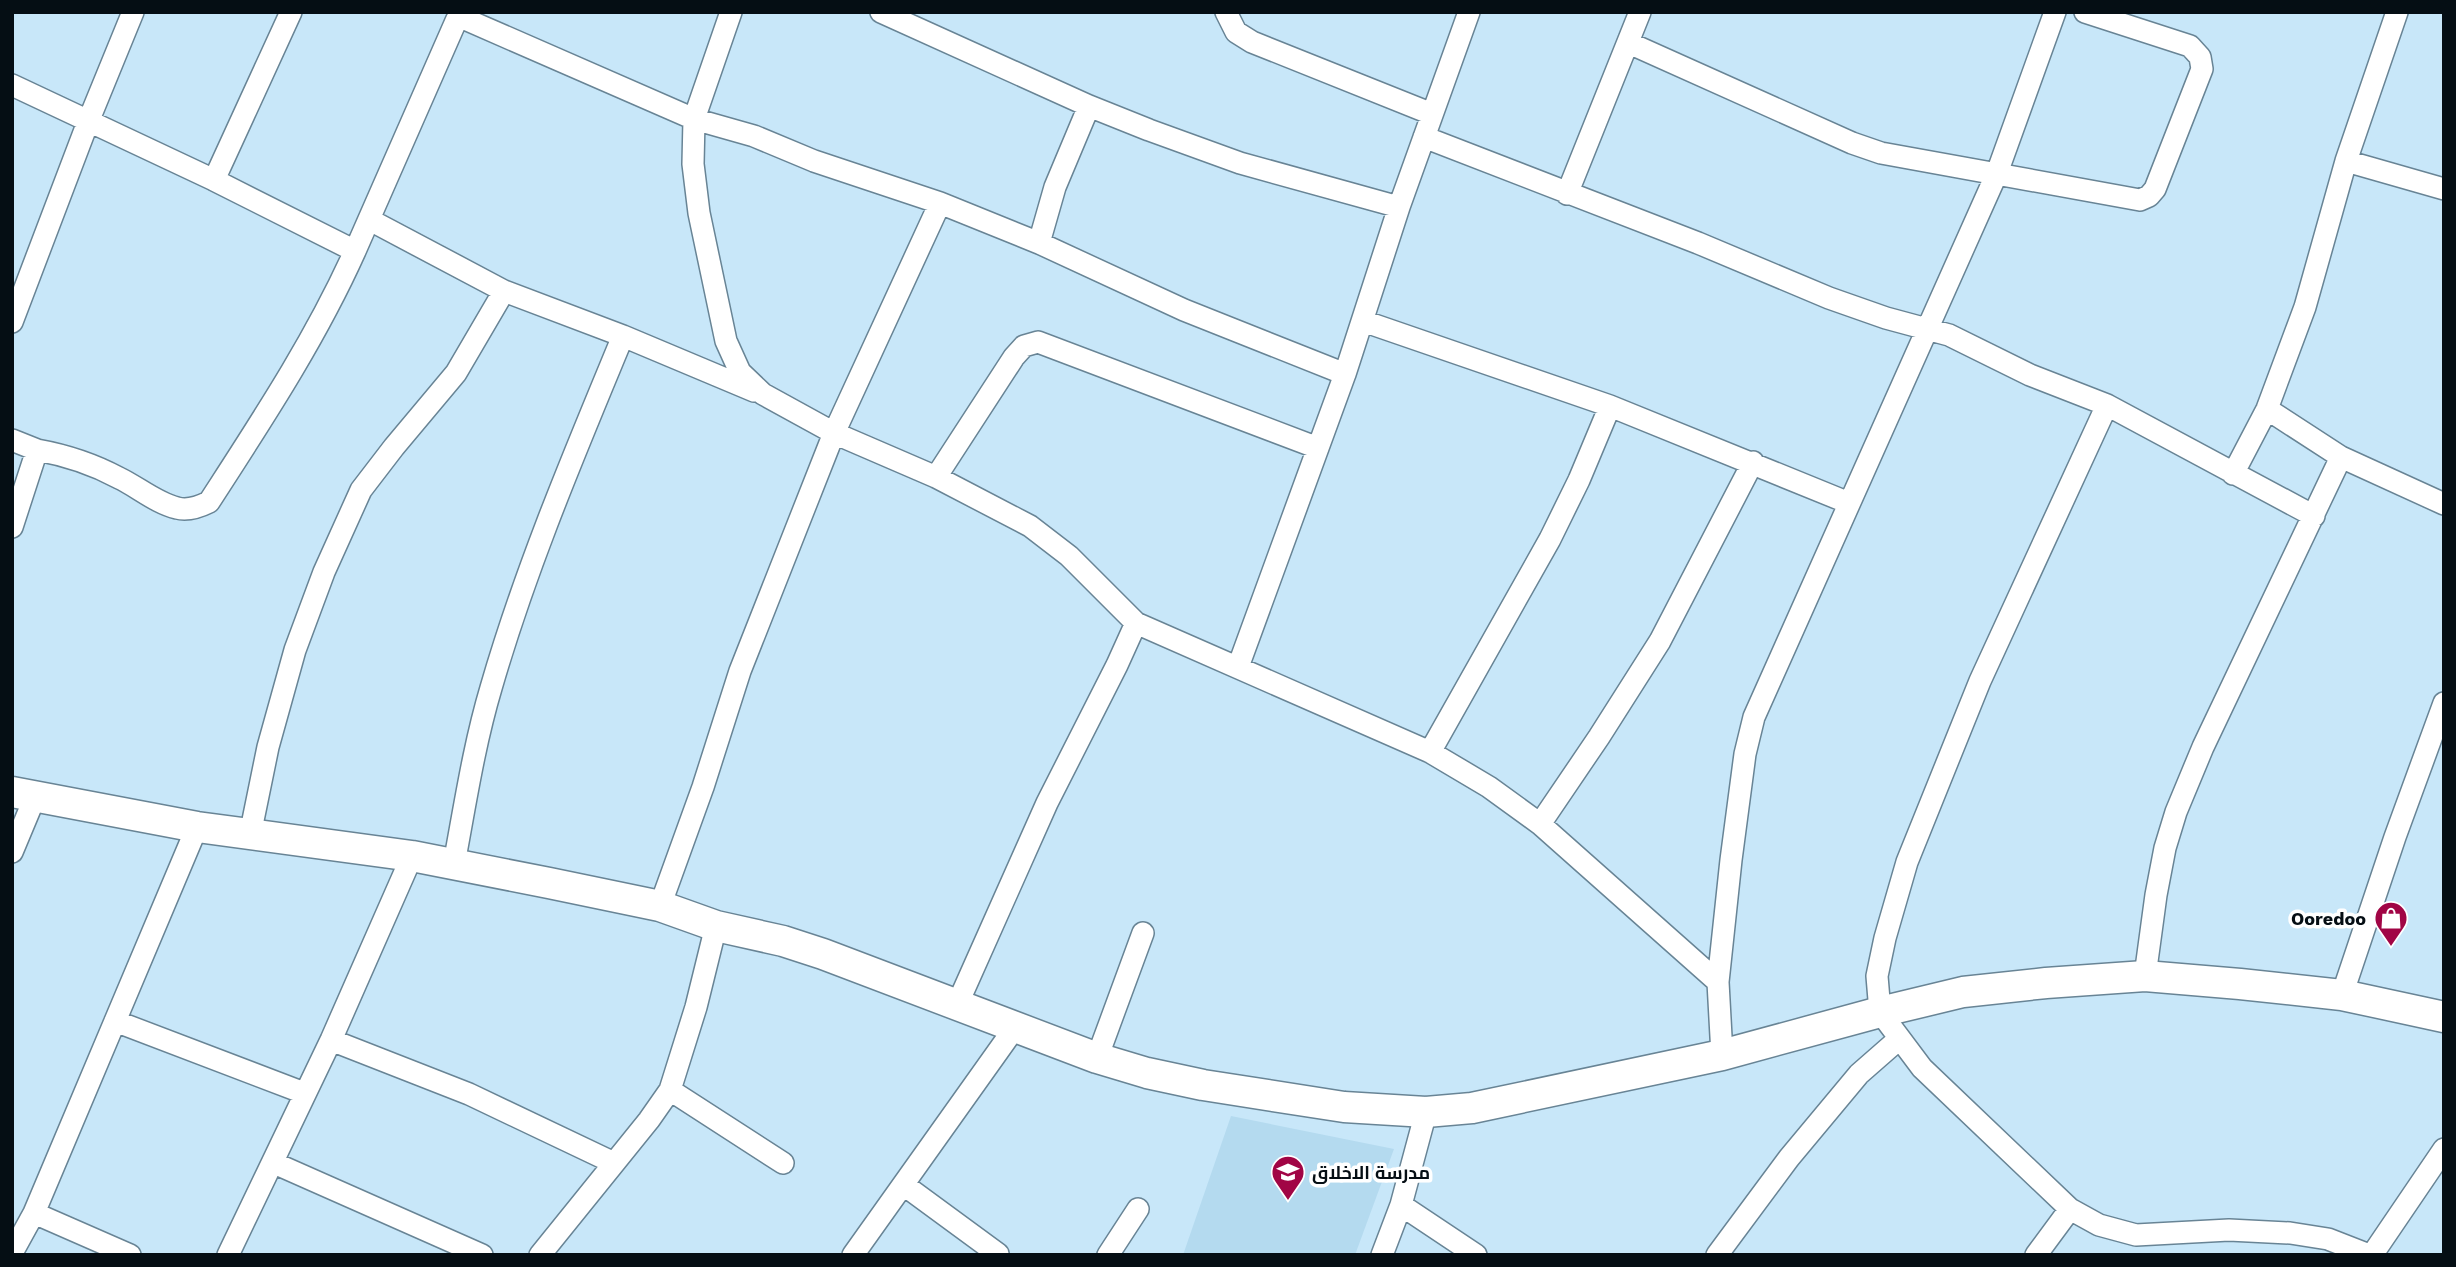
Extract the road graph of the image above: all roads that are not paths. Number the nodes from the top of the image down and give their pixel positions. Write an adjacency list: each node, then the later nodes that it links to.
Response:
1 (133, 12): 17 (street)
2 (291, 12): 21 (street)
3 (731, 12): 16 (street)
4 (881, 12): 14 (street)
5 (1226, 12): 15 (street)
6 (1469, 12): 15 (street)
7 (1640, 12): 12 (street)
8 (2055, 12): 20 (street)
9 (2085, 12): 20 (street)
10 (2397, 12): 19 (street)
11 (459, 14): 16 (street); 26 (street)
12 (1629, 43): 20 (street); 23 (street)
13 (12, 85): 17 (street)
14 (1089, 106): 25 (street); 27 (street)
15 (1432, 114): 18 (street)
16 (694, 119): 24 (street); 35 (street)
17 (88, 122): 21 (street); 30 (street)
18 (1424, 137): 23 (street); 25 (street)
19 (2346, 162): 22 (street); 38 (street)
20 (1997, 173): 32 (street)
21 (214, 180): 28 (street)
22 (2444, 190)
23 (1567, 194): 32 (street)
24 (940, 203): 27 (street); 39 (street)
25 (1399, 207): 31 (street)
26 (370, 220): 28 (street); 29 (street)
27 (1039, 243): 34 (street)
28 (355, 251): 42 (street)
29 (504, 291): 33 (street); 58 (street)
30 (12, 321)
31 (1363, 321): 34 (street); 37 (street)
32 (1928, 328): 36 (street); 47 (street)
33 (623, 336): 35 (street); 61 (street)
34 (1345, 374): 41 (street)
35 (764, 394): 39 (street)
36 (2107, 405): 45 (street); 69 (street)
37 (1610, 406): 44 (street); 54 (street)
38 (2267, 409): 43 (street); 45 (street)
39 (834, 433): 46 (street); 62 (street)
40 (12, 440): 42 (street)
41 (1318, 448): 46 (street); 52 (street)
42 (37, 450): 50 (street)
43 (2341, 457): 48 (street); 49 (street)
44 (1753, 462): 47 (street); 56 (street)
45 (2233, 474): 49 (street)
46 (936, 477): 51 (street)
47 (1849, 503): 66 (street)
48 (2444, 504)
49 (2314, 516): 65 (street)
50 (12, 527)
51 (1136, 622): 52 (street); 68 (street)
52 (1238, 667): 54 (street)
53 (2444, 703): 67 (street)
54 (1430, 752): 56 (street)
55 (24, 794): 57 (street); 59 (street)
56 (1541, 824): 66 (street)
57 (197, 827): 58 (street); 71 (street)
58 (250, 835): 60 (street)
59 (12, 852)
60 (412, 856): 61 (street); 74 (street)
61 (454, 864): 62 (street)
62 (660, 905): 63 (street)
63 (716, 926): 68 (street); 77 (street)
64 (1143, 933): 76 (street)
65 (2145, 976): 67 (street); 69 (street)
66 (1718, 982): 75 (street)
67 (2342, 995): 70 (street)
68 (957, 1005): 72 (street)
69 (1880, 1012): 73 (street); 75 (street)
70 (2444, 1017)
71 (114, 1021): 78 (street); 88 (street)
72 (1016, 1026): 76 (street); 84 (street)
73 (1899, 1039): 87 (street); 99 (street)
74 (331, 1040): 78 (street); 82 (street)
75 (1723, 1055): 79 (street)
76 (1097, 1058): 79 (street)
77 (670, 1090): 82 (street); 83 (street)
78 (304, 1093): 81 (street)
79 (1426, 1112): 85 (street)
80 (2444, 1149): 101 (street)
81 (274, 1163): 93 (street); 94 (street)
82 (614, 1163): 89 (street)
83 (783, 1163)
84 (904, 1185): 91 (street); 95 (street)
85 (1401, 1205): 97 (street); 98 (street)
86 (1138, 1209): 96 (street)
87 (2070, 1209): 100 (street); 101 (street)
88 (34, 1213): 90 (street); 92 (street)
89 (554, 1250)
90 (12, 1253)
91 (998, 1254)
92 (131, 1255)
93 (228, 1255)
94 (482, 1255)
95 (853, 1255)
96 (1108, 1255)
97 (1382, 1255)
98 (1476, 1255)
99 (1717, 1255)
100 (2036, 1255)
101 (2370, 1255)

